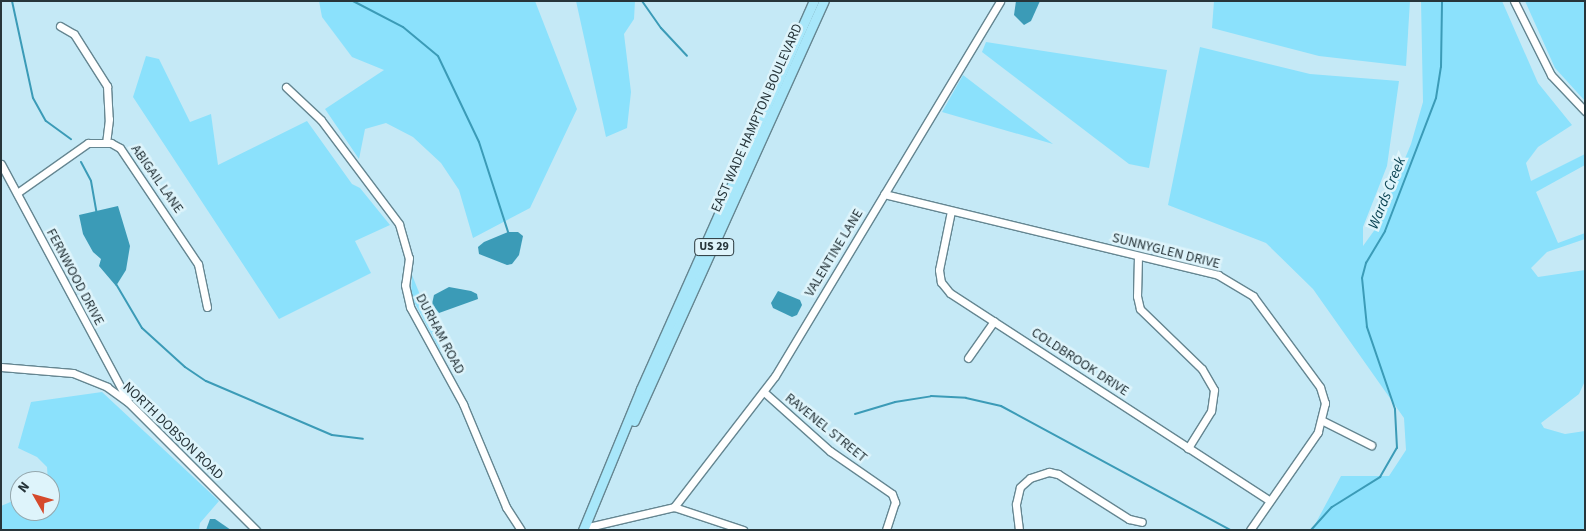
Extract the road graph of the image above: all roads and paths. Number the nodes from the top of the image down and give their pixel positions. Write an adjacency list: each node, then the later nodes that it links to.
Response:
1 (814, 1): 11 (main road, EAST WADE HAMPTON BOULEVARD / US 29)
2 (824, 1): 11 (main road, EAST WADE HAMPTON BOULEVARD / US 29)
3 (1000, 1): 12 (street, VALENTINE LANE)
4 (1514, 1): 7 (street)
5 (60, 26): 8 (street)
6 (286, 87): 30 (street, DURHAM ROAD)
7 (1585, 110)
8 (106, 142): 10 (street); 15 (street, ABIGAIL LANE)
9 (1, 164): 10 (street, FERNWOOD DRIVE)
10 (17, 193): 20 (street, FERNWOOD DRIVE)
11 (733, 194): 28 (main road, EAST WADE HAMPTON BOULEVARD / US 29)
12 (884, 194): 13 (street, SUNNYGLEN DRIVE); 19 (street, VALENTINE LANE)
13 (951, 211): 14 (street, SUNNYGLEN DRIVE); 16 (street, COLDBROOK DRIVE)
14 (1138, 256): 21 (street, SUNNYGLEN DRIVE); 23 (street)
15 (206, 307)
16 (994, 321): 17 (street); 23 (street, COLDBROOK DRIVE)
17 (968, 358)
18 (1, 367): 20 (street, NORTH DOBSON ROAD)
19 (764, 392): 25 (street, VALENTINE LANE); 32 (street, RAVENEL STREET)
20 (128, 402): 29 (street, NORTH DOBSON ROAD)
21 (1323, 421): 22 (street); 24 (street)
22 (1371, 445)
23 (1188, 448): 24 (street, COLDBROOK DRIVE)
24 (1269, 500): 34 (street)
25 (674, 507): 27 (street); 28 (street)
26 (1142, 522): 33 (street)
27 (725, 527): 31 (street)
28 (583, 529)
29 (256, 530)
30 (521, 530)
31 (743, 530)
32 (886, 530)
33 (1019, 530)
34 (1250, 530)

